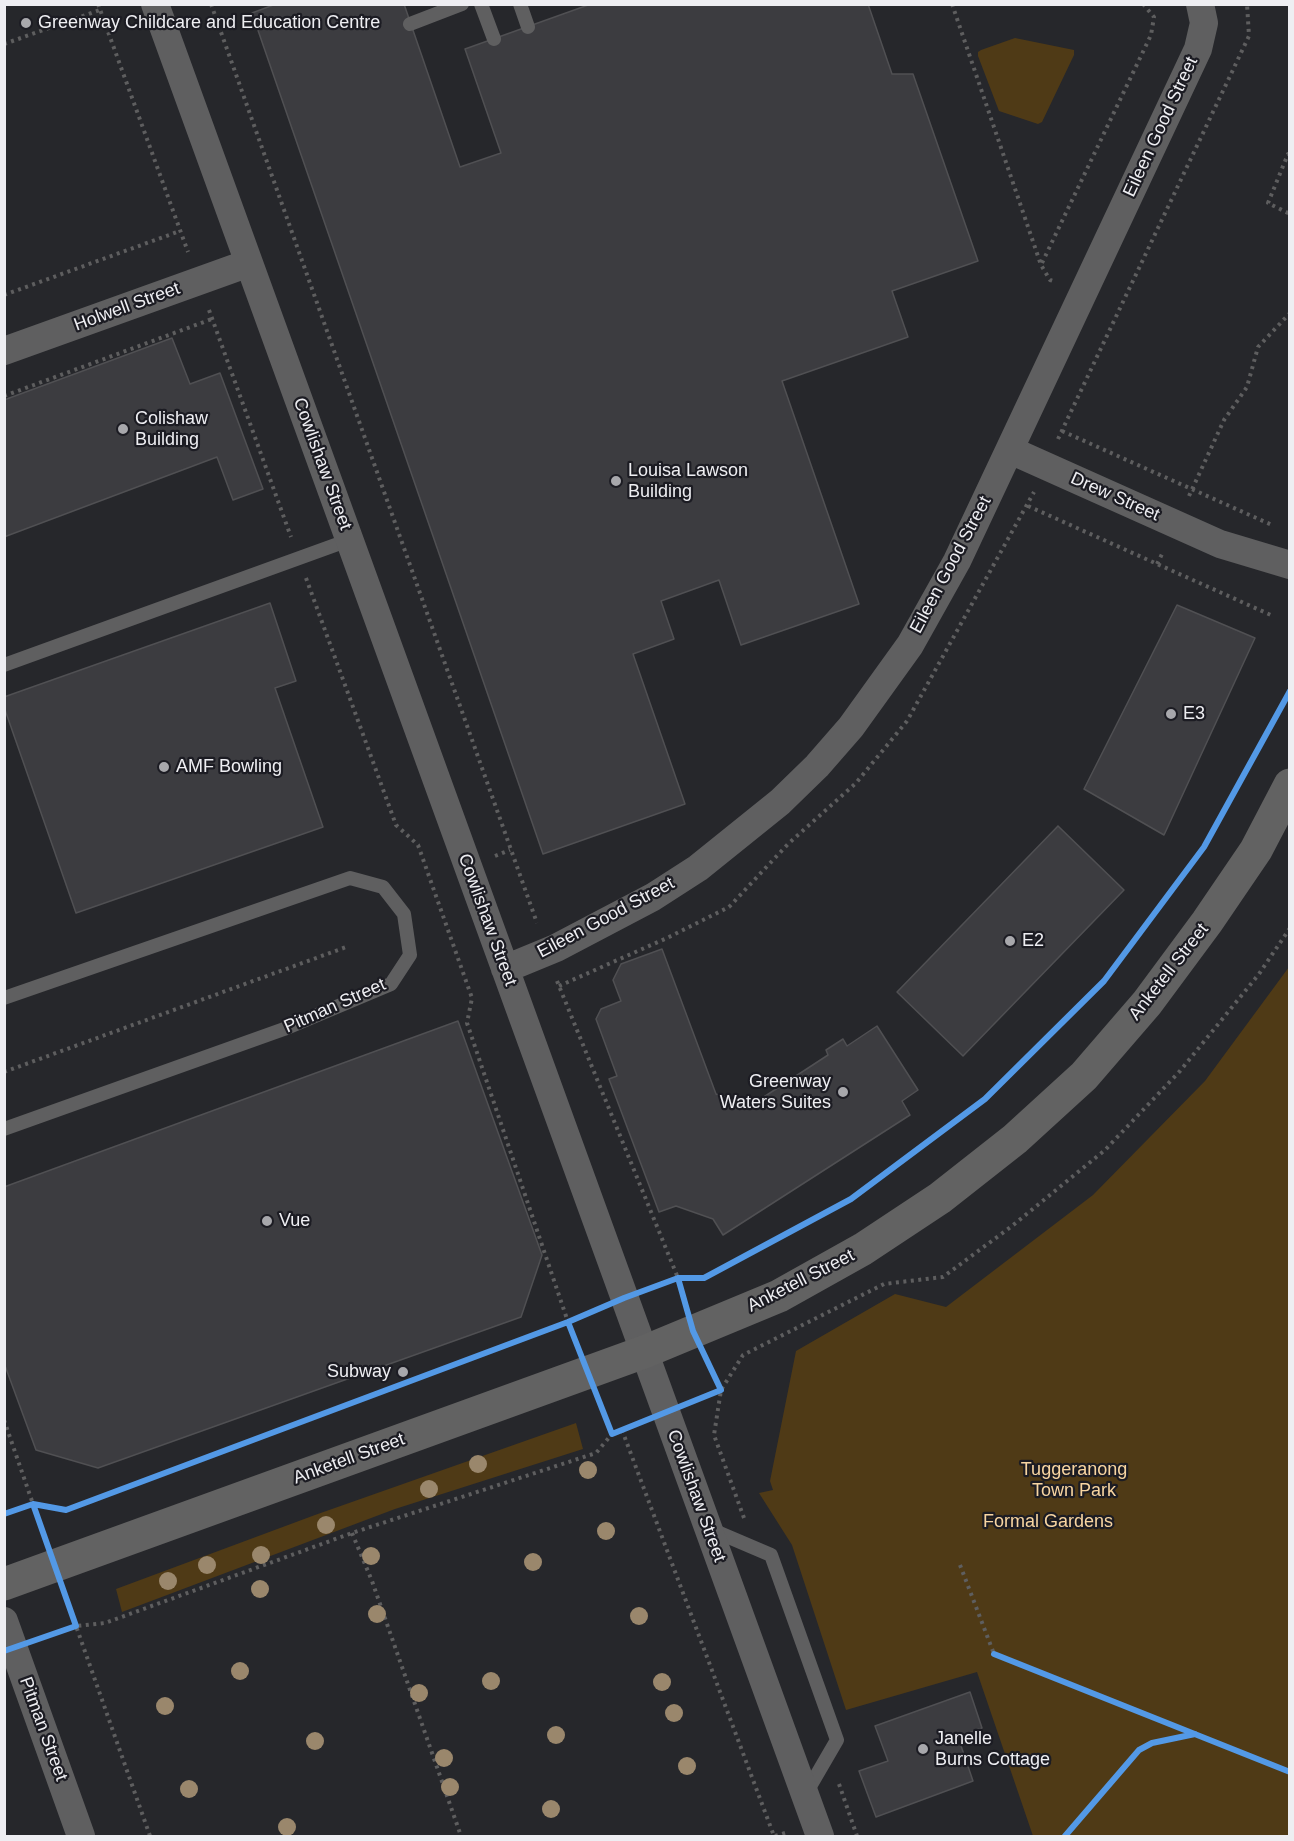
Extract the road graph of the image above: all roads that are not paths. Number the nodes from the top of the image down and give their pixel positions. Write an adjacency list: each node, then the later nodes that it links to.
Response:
1 (155, 4): 9 (street, Cowlishaw Street)
2 (462, 4): 6 (lane)
3 (481, 4): 8 (lane)
4 (520, 4): 7 (lane)
5 (1200, 4): 11 (street, Eileen Good Street)
6 (410, 24)
7 (528, 27)
8 (494, 39)
9 (249, 263): 10 (street, Holwell Street); 12 (street, Cowlishaw Street)
10 (4, 351)
11 (1010, 450): 13 (street, Drew Street); 16 (street, Eileen Good Street)
12 (349, 540): 14 (lane); 16 (street, Cowlishaw Street)
13 (1289, 579)
14 (4, 665)
15 (1290, 785): 19 (street, Anketell Street)
16 (505, 969): 19 (street, Cowlishaw Street)
17 (4, 998): 18 (lane, Pitman Street)
18 (4, 1129)
19 (644, 1352): 20 (street, Cowlishaw Street); 21 (street, Anketell Street)
20 (708, 1528): 23 (street, Cowlishaw Street); 23 (lane)
21 (4, 1584)
22 (4, 1621): 24 (street, Pitman Street)
23 (805, 1796): 25 (street, Cowlishaw Street)
24 (81, 1836)
25 (820, 1836)

